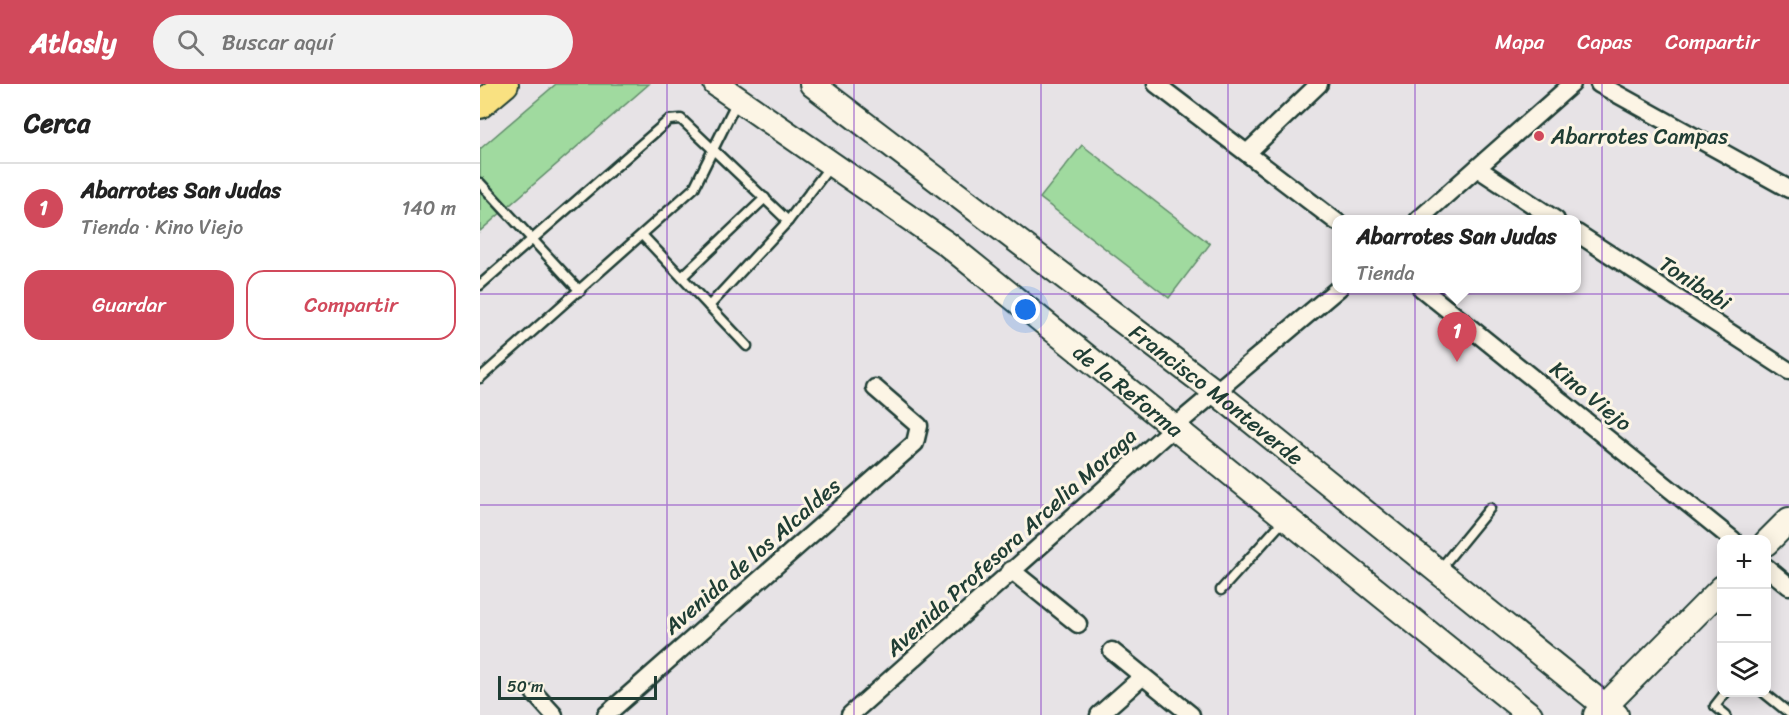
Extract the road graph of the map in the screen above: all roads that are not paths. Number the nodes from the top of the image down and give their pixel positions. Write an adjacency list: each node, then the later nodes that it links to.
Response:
1 (505, 84): 9 (main road)
2 (716, 84): 8 (street, de la Reforma)
3 (812, 84): 34 (street, Francisco Monteverde)
4 (1156, 84): 11 (street)
5 (1319, 84): 11 (street)
6 (1572, 84): 13 (street)
7 (1599, 84): 15 (street)
8 (738, 99): 10 (lane); 12 (street, de la Reforma)
9 (480, 105)
10 (715, 149): 16 (lane); 21 (lane); 23 (lane)
11 (1247, 153): 19 (street)
12 (832, 164): 20 (lane); 35 (street, de la Reforma)
13 (1477, 168): 17 (street); 18 (street)
14 (480, 183): 23 (lane)
15 (1789, 189)
16 (765, 198): 20 (lane); 24 (lane)
17 (1423, 215)
18 (1550, 215)
19 (1332, 218)
20 (788, 221): 29 (lane)
21 (643, 236): 24 (lane); 26 (lane)
22 (1581, 236): 31 (street, Tonibabi)
23 (533, 238): 25 (lane); 26 (lane)
24 (682, 277): 29 (lane)
25 (480, 285)
26 (580, 291): 32 (lane)
27 (1334, 293): 34 (street, Avenida Profesora Arcelia Moraga)
28 (1427, 293): 39 (street, Kino Viejo)
29 (709, 306): 30 (lane)
30 (747, 346)
31 (1789, 371)
32 (480, 378)
33 (875, 388): 56 (street, Avenida de los Alcaldes)
34 (1217, 393): 35 (street, Avenida Profesora Arcelia Moraga); 43 (street, Francisco Monteverde)
35 (1174, 427): 37 (street, de la Reforma); 41 (street, Avenida Profesora Arcelia Moraga)
36 (1490, 508): 43 (lane)
37 (1286, 518): 46 (lane); 60 (street, de la Reforma)
38 (1789, 520): 40 (street)
39 (1727, 535)
40 (1771, 539)
41 (1011, 570): 47 (street); 57 (street, Avenida Profesora Arcelia Moraga)
42 (1771, 570): 44 (street)
43 (1438, 572): 53 (street, Francisco Monteverde)
44 (1789, 586)
45 (1721, 589): 53 (street)
46 (1221, 590)
47 (1078, 624)
48 (1112, 651): 49 (street)
49 (1142, 677): 58 (street); 59 (street)
50 (535, 694): 55 (street)
51 (1722, 697): 61 (lane)
52 (1768, 697): 54 (lane)
53 (1605, 712)
54 (1789, 714)
55 (554, 715)
56 (606, 715)
57 (850, 715)
58 (1099, 715)
59 (1191, 715)
60 (1530, 715)
61 (1726, 715)

